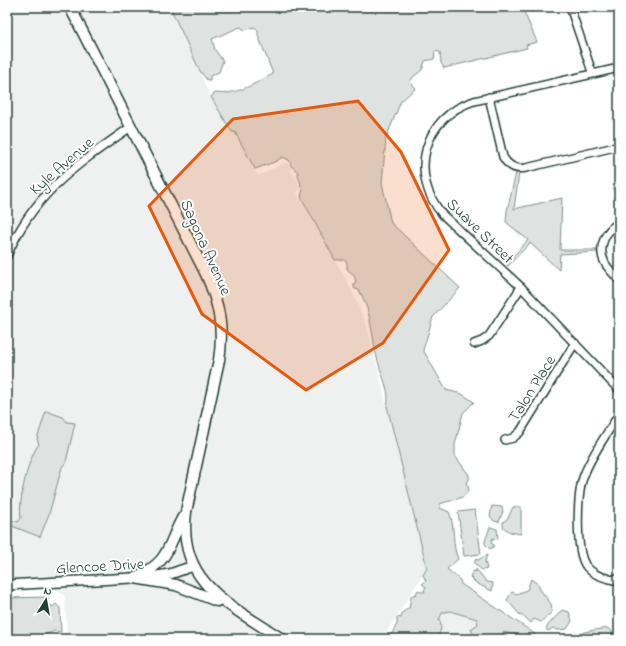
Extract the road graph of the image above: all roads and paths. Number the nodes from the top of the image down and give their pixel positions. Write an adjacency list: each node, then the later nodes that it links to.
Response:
1 (70, 7): 6 (main road, Sagona Avenue)
2 (570, 7): 4 (street)
3 (619, 68): 4 (street, Suave Street)
4 (592, 72): 5 (street, Suave Street)
5 (489, 97): 7 (street); 11 (street, Suave Street)
6 (132, 126): 9 (street, Kyle Avenue); 17 (main road, Sagona Avenue)
7 (619, 146)
8 (619, 223): 10 (street)
9 (7, 256)
10 (619, 280)
11 (521, 287): 12 (street, Suave Street); 13 (street)
12 (575, 343): 14 (street, Suave Street); 16 (street, Talon Place)
13 (474, 344)
14 (619, 390)
15 (619, 414): 19 (street)
16 (505, 440)
17 (186, 512): 18 (main road, Sagona Avenue); 20 (main road)
18 (193, 566): 20 (street, Glencoe Drive); 22 (main road, Sagona Avenue)
19 (619, 577)
20 (135, 578): 21 (street, Glencoe Drive); 22 (main road)
21 (7, 585)
22 (230, 606): 23 (main road)
23 (282, 639)

